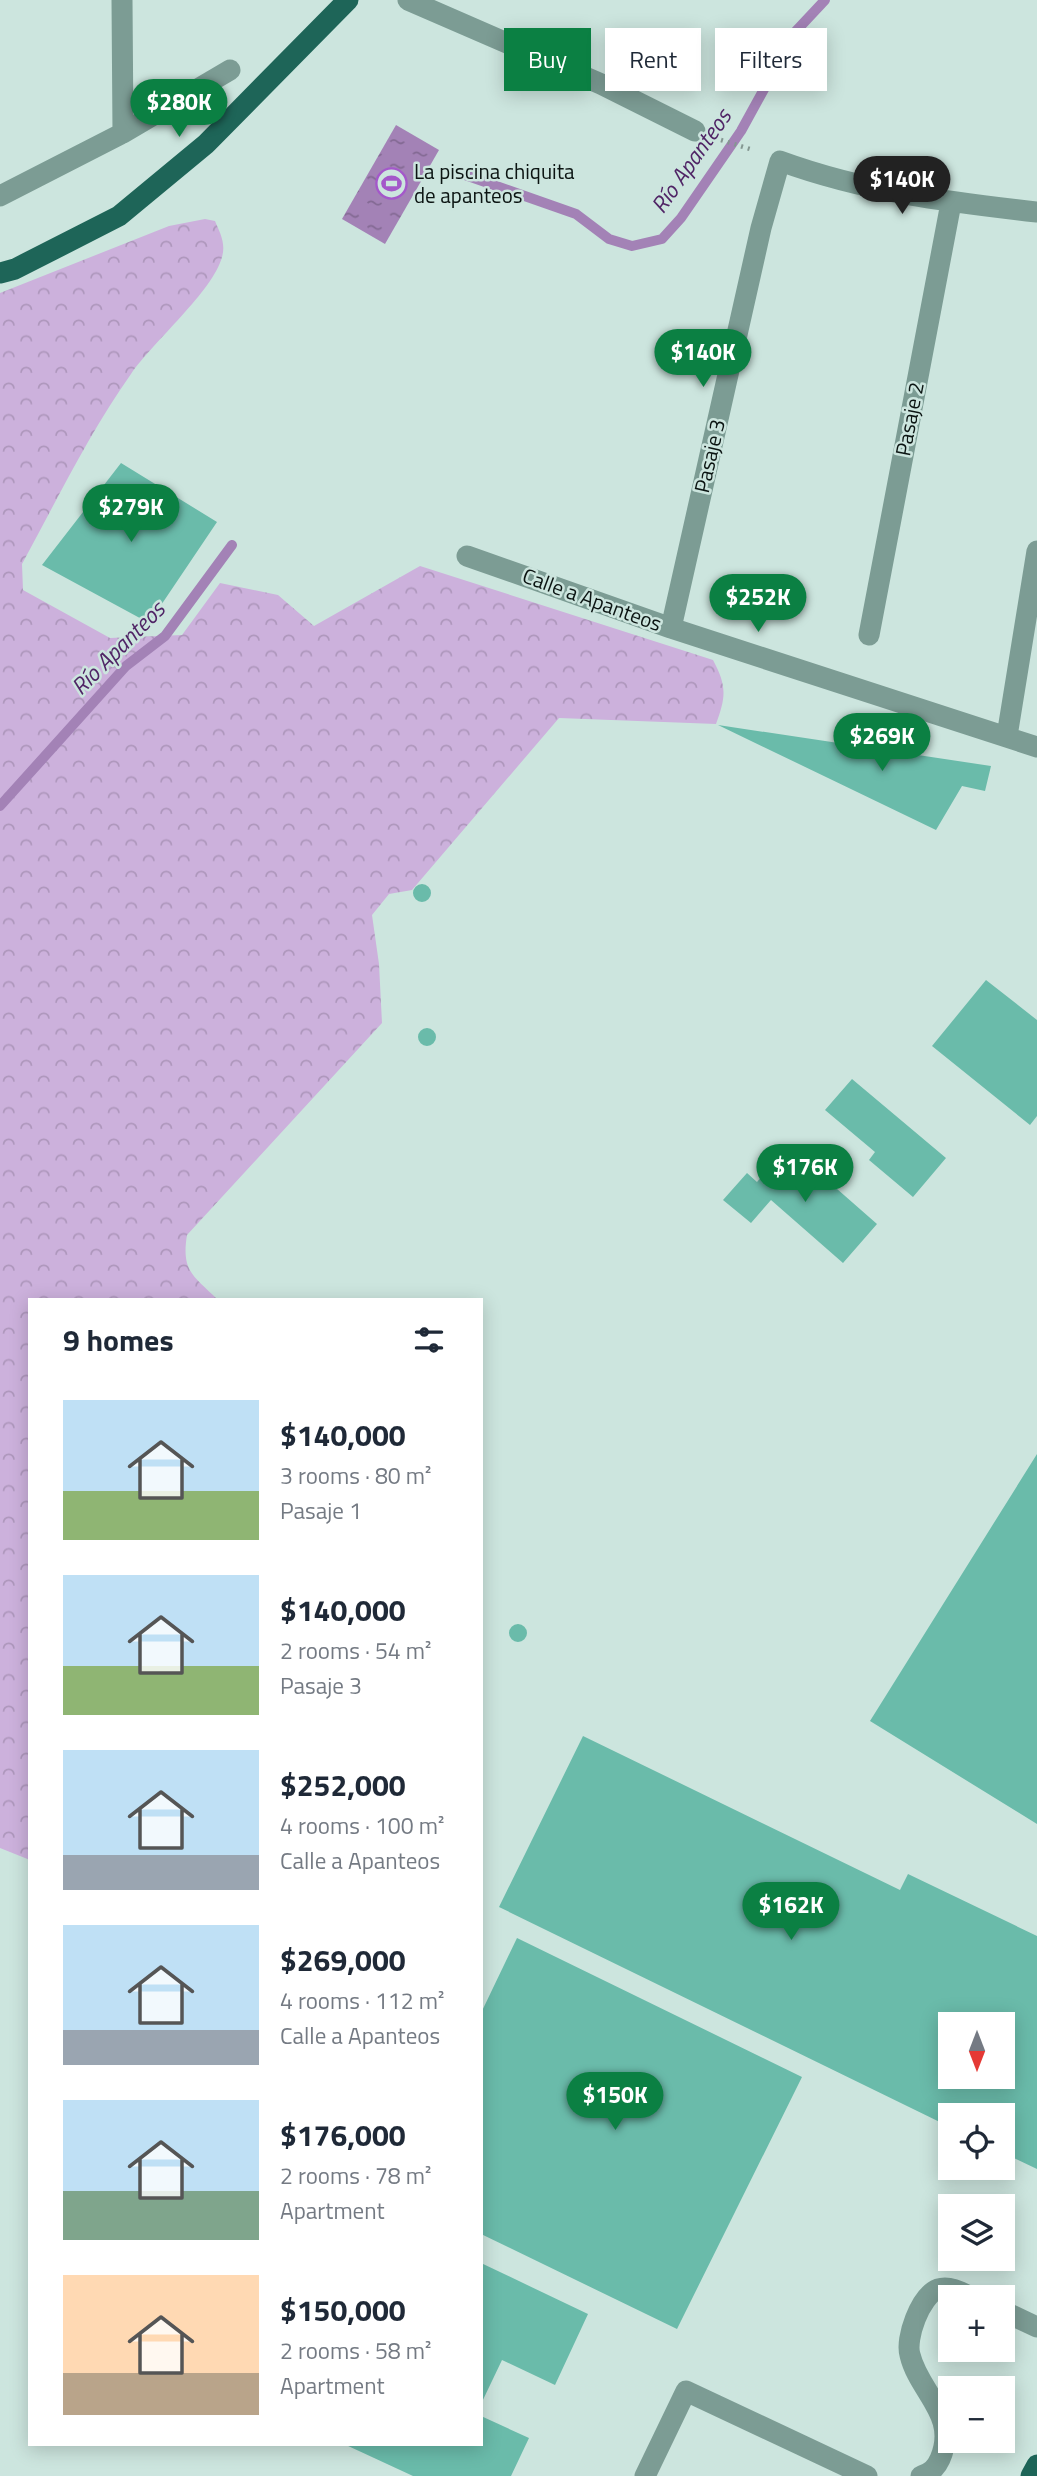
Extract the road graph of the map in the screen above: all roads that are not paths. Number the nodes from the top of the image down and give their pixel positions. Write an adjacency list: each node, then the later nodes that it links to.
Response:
1 (122, 0): 5 (street)
2 (348, 0): 10 (main road)
3 (408, 0): 6 (street)
4 (230, 70): 5 (street)
5 (123, 133): 7 (street)
6 (704, 134)
7 (0, 196)
8 (951, 203): 9 (street); 13 (street, Pasaje 3); 14 (street, Pasaje 2)
9 (1037, 212)
10 (0, 273)
11 (1037, 551): 15 (street)
12 (467, 556): 13 (street, Calle a Apanteos)
13 (671, 628): 15 (street, Calle a Apanteos)
14 (869, 635)
15 (1007, 736): 16 (street, Calle a Apanteos)
16 (1037, 747)
17 (938, 2289): 23 (street)
18 (1015, 2317): 19 (street)
19 (1037, 2327)
20 (1037, 2465): 24 (main road)
21 (645, 2476): 22 (street)
22 (867, 2476)
23 (922, 2476)
24 (1031, 2476)

